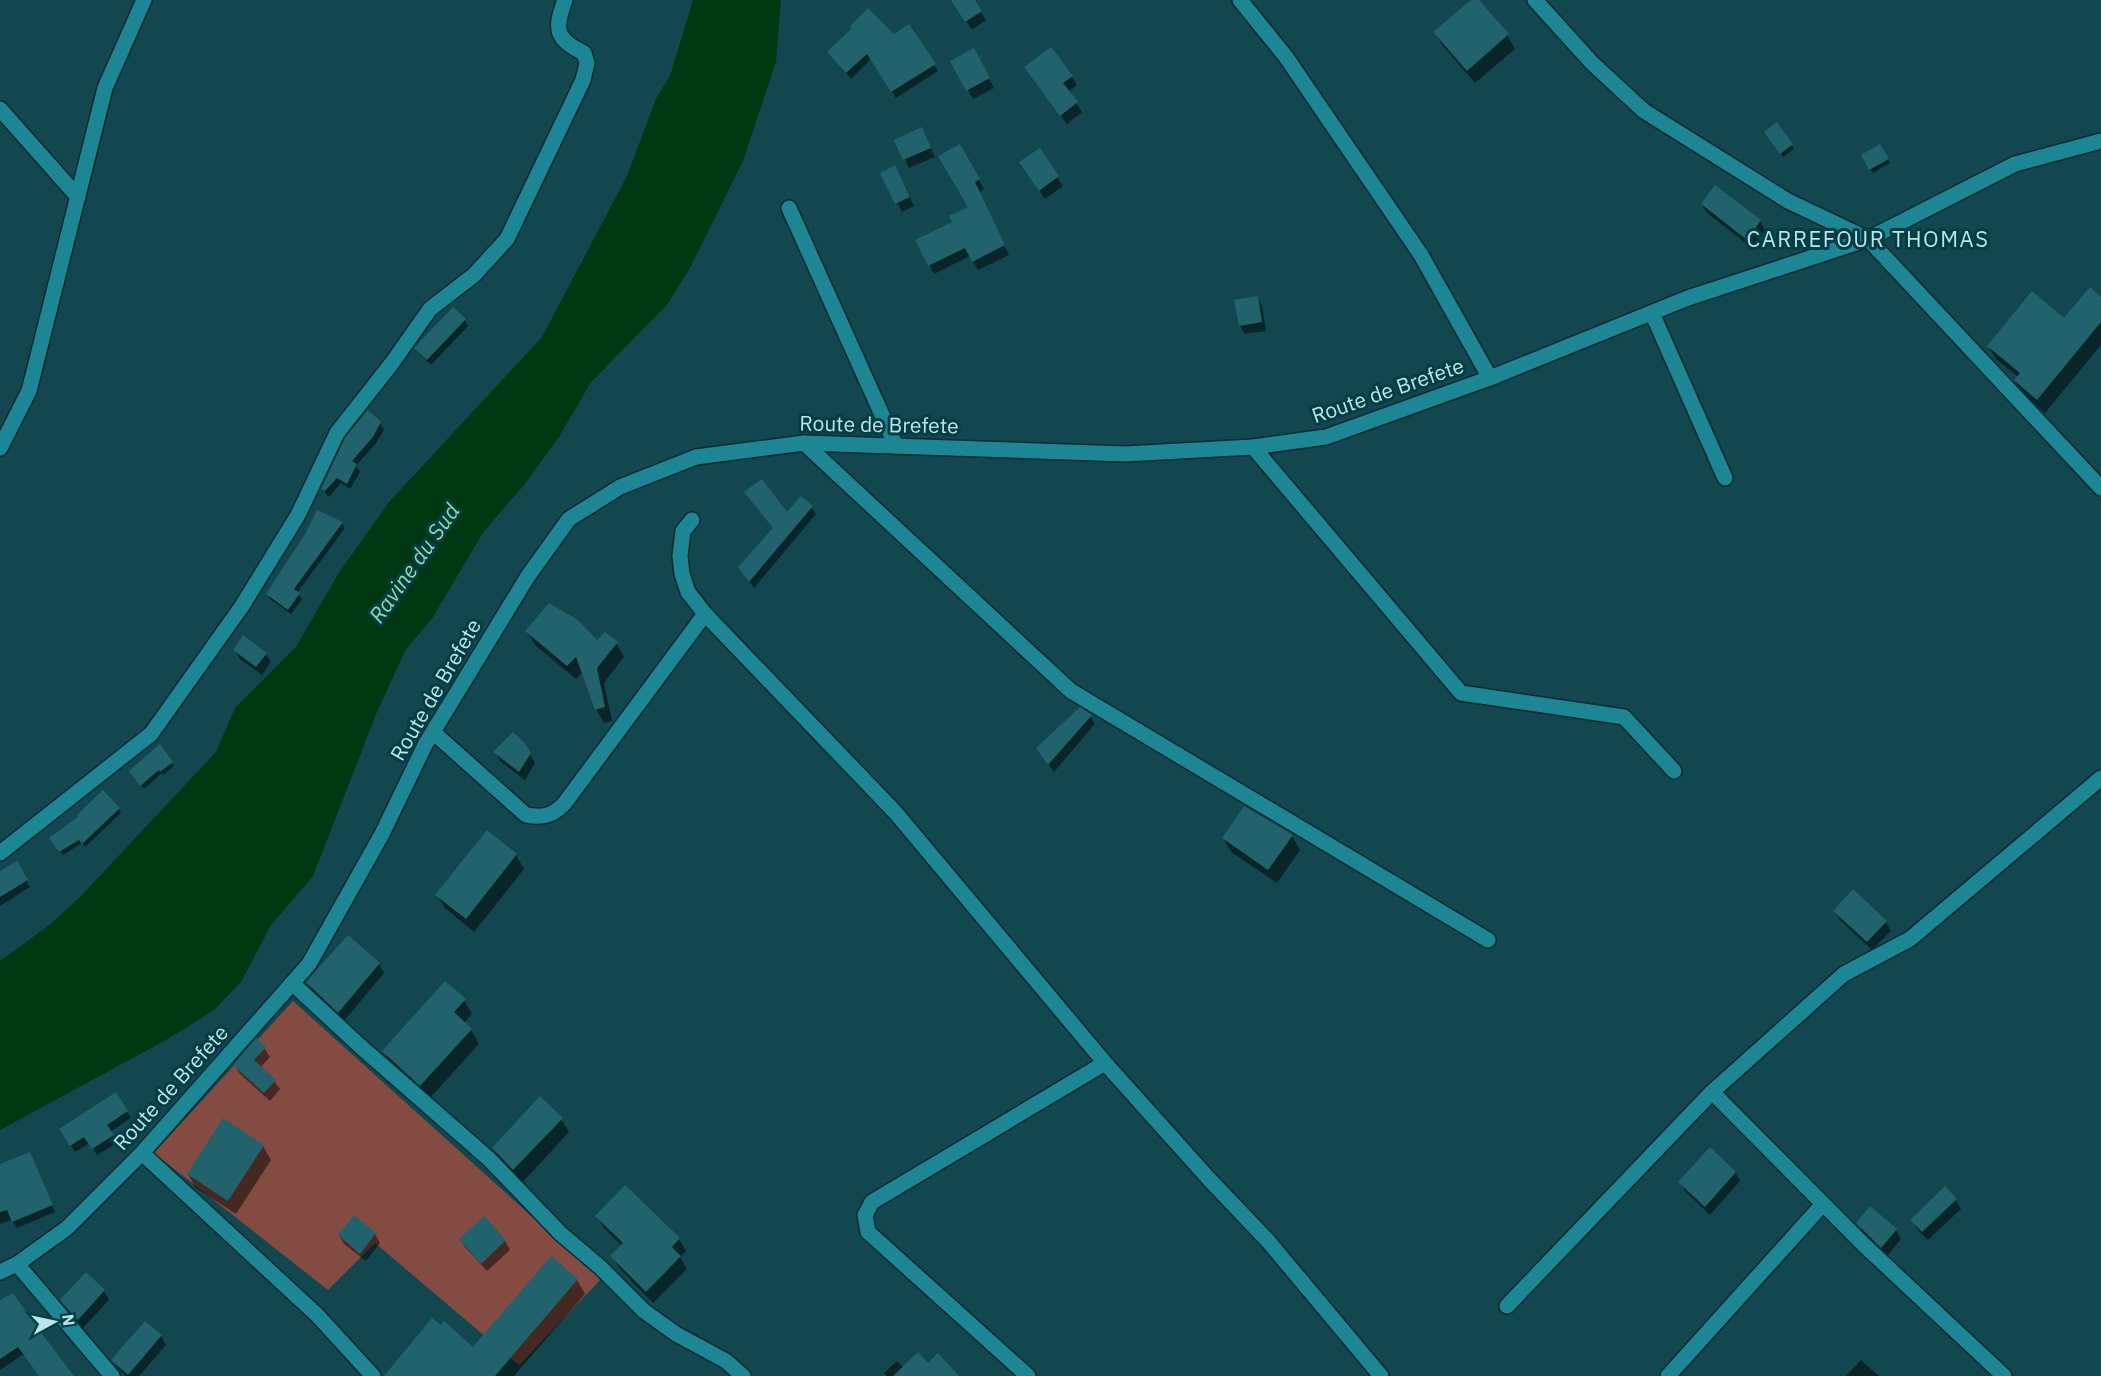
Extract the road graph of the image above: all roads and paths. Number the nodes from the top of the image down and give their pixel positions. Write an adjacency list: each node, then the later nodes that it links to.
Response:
1 (144, 0): 7 (street)
2 (565, 0): 23 (street)
3 (1240, 0): 11 (street)
4 (1535, 0): 9 (street)
5 (0, 109): 7 (street)
6 (2101, 141): 9 (street, Route de Brefete)
7 (78, 197): 15 (street)
8 (789, 208): 13 (street)
9 (1868, 239): 10 (street, Route de Brefete); 17 (street)
10 (1652, 313): 11 (street, Route de Brefete); 16 (street)
11 (1490, 378): 14 (street, Route de Brefete)
12 (804, 442): 13 (street, Route de Brefete); 20 (street, Route de Brefete); 24 (street)
13 (896, 446): 14 (street, Route de Brefete)
14 (1253, 447): 21 (street)
15 (0, 448)
16 (1725, 478)
17 (2101, 488)
18 (692, 520): 19 (street)
19 (705, 614): 20 (street); 26 (street)
20 (433, 732): 25 (street, Route de Brefete)
21 (1674, 771)
22 (2101, 778): 27 (street)
23 (0, 853)
24 (1488, 940)
25 (292, 983): 28 (street, Route de Brefete); 35 (street)
26 (1105, 1063): 36 (street); 37 (street)
27 (1712, 1092): 29 (street); 32 (street)
28 (142, 1153): 30 (street, Route de Brefete); 34 (street)
29 (1823, 1204): 38 (street); 39 (street)
30 (17, 1264): 31 (street, Route de Brefete); 33 (street)
31 (0, 1272)
32 (1507, 1306)
33 (112, 1376)
34 (373, 1376)
35 (743, 1376)
36 (1028, 1376)
37 (1381, 1376)
38 (1668, 1376)
39 (2004, 1376)

